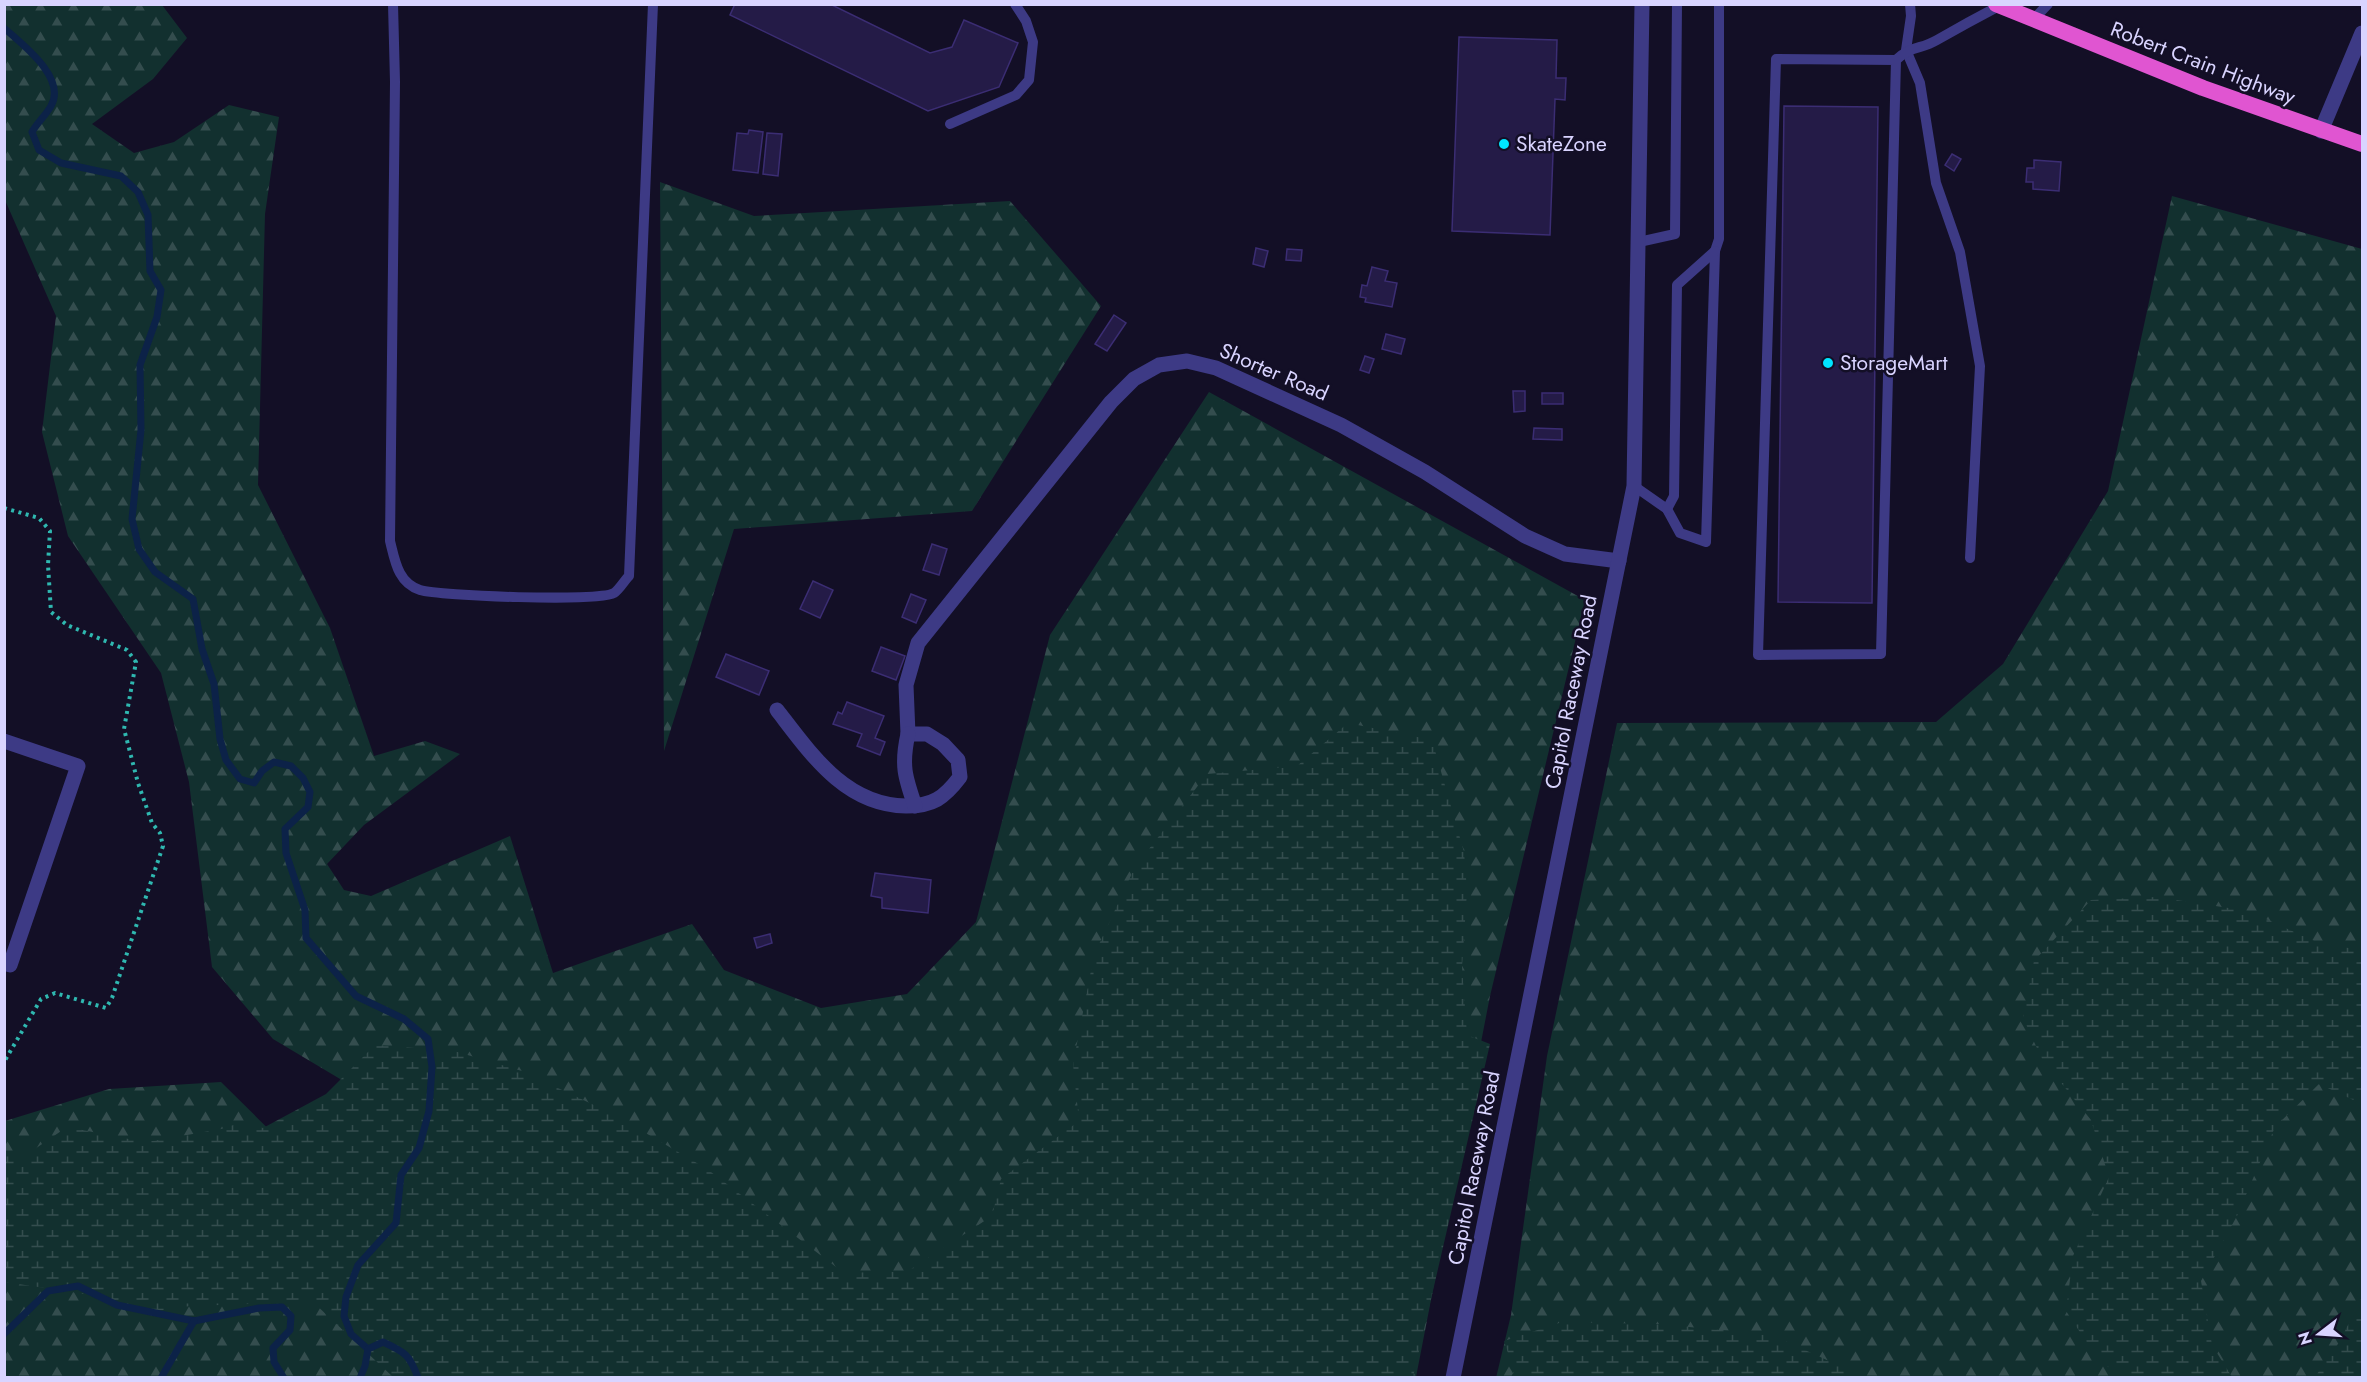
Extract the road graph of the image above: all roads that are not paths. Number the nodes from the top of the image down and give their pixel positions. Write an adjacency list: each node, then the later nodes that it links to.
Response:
1 (393, 4): 2 (lane)
2 (653, 4)
3 (1015, 4): 14 (lane)
4 (1642, 4): 17 (street, Capitol Raceway Road)
5 (1677, 4): 17 (lane)
6 (1719, 4): 18 (lane)
7 (1910, 4): 12 (lane)
8 (2048, 4): 10 (lane)
9 (1998, 5): 10 (highway, Robert Crain Highway); 12 (lane)
10 (2031, 21): 15 (highway, Robert Crain Highway)
11 (2362, 33): 15 (street)
12 (1906, 50): 13 (lane); 21 (lane)
13 (1896, 60): 13 (lane)
14 (950, 124)
15 (2321, 131): 16 (highway, Robert Crain Highway)
16 (2362, 144)
17 (1639, 242): 19 (street, Capitol Raceway Road)
18 (1715, 251): 20 (lane); 20 (lane)
19 (1634, 486): 20 (lane); 22 (street, Capitol Raceway Road)
20 (1667, 509)
21 (1970, 558)
22 (1619, 561): 24 (street, Shorter Road); 28 (street, Capitol Raceway Road)
23 (777, 710): 26 (street)
24 (908, 734): 26 (street, Shorter Road); 26 (street)
25 (4, 741): 27 (street)
26 (915, 806)
27 (4, 963)
28 (1453, 1377)

